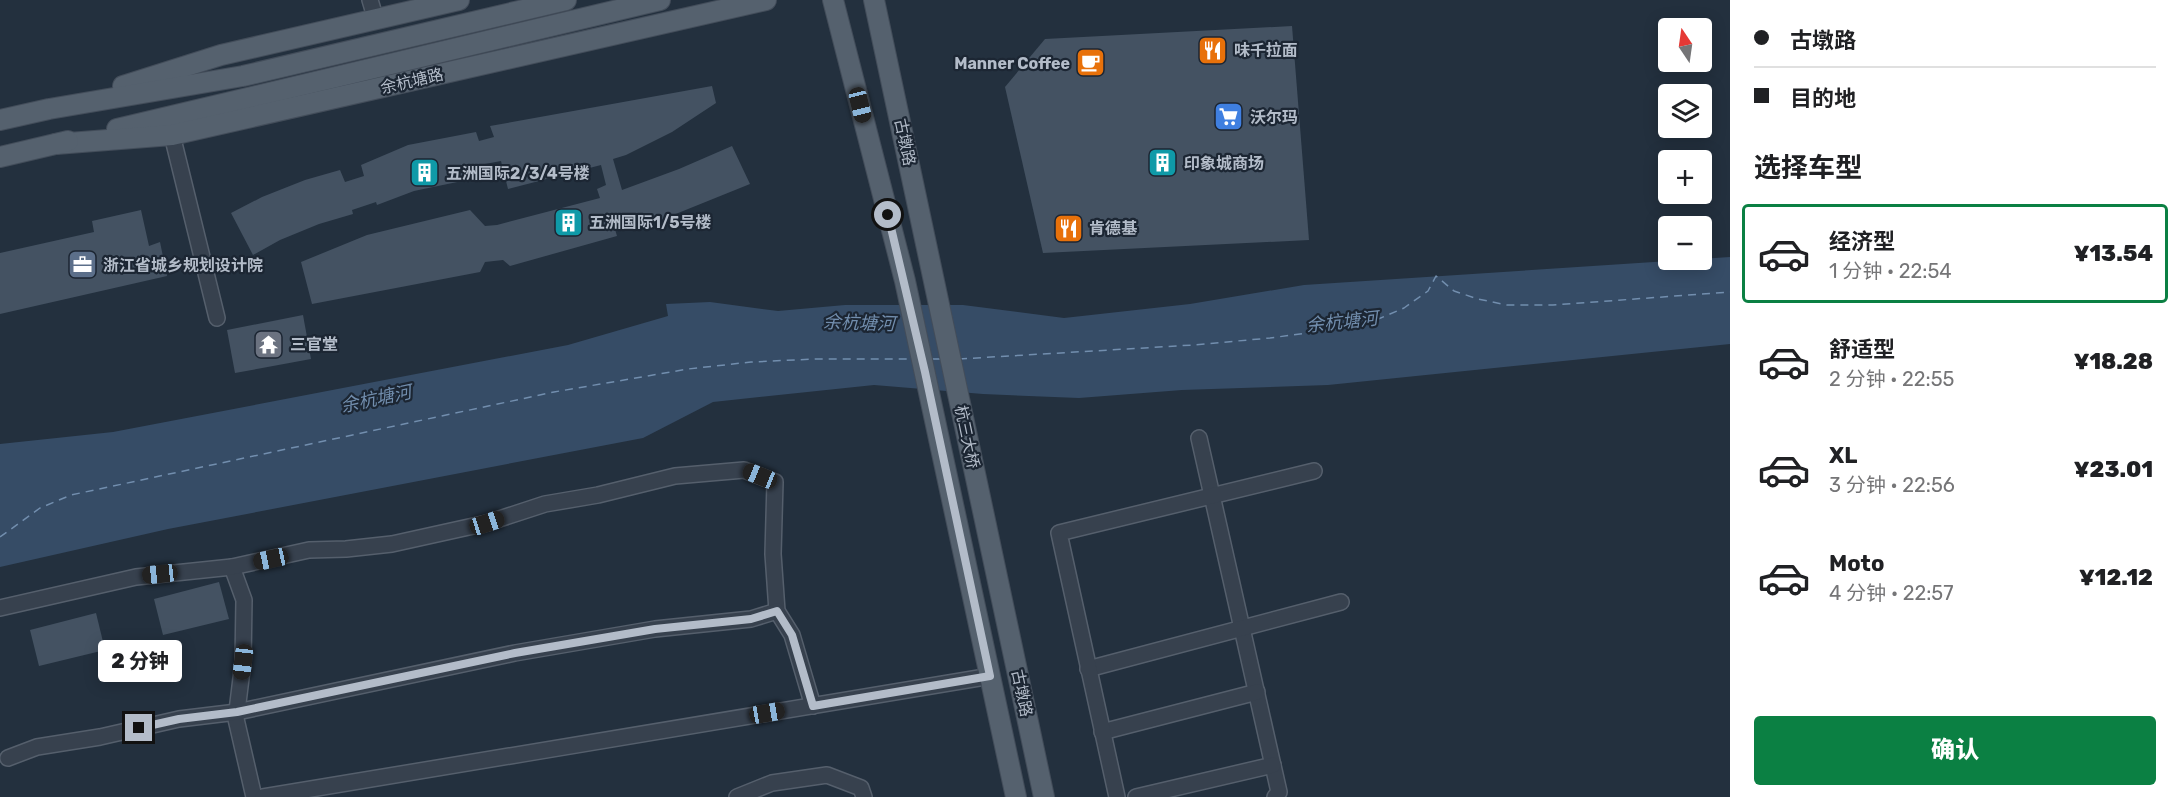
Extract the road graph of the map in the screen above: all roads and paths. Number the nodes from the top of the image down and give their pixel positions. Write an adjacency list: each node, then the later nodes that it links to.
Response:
1 (370, 0): 8 (street)
2 (459, 0): 8 (main road)
3 (566, 0): 9 (main road)
4 (660, 0): 12 (main road, 余杭塘路)
5 (766, 0): 11 (main road, 余杭塘路)
6 (833, 0): 14 (main road, 古墩路)
7 (874, 0): 15 (main road, 古墩路)
8 (376, 20): 9 (main road)
9 (49, 109): 10 (main road)
10 (0, 120)
11 (172, 135): 12 (main road, 余杭塘路); 16 (street)
12 (56, 144): 13 (main road, 余杭塘路)
13 (0, 158)
14 (905, 282): 22 (main road, 杭三大桥)
15 (936, 285): 21 (main road, 杭三大桥)
16 (217, 318)
17 (1199, 438): 19 (street)
18 (1314, 471): 19 (street)
19 (1212, 496): 26 (street); 27 (street)
20 (232, 567): 24 (street); 25 (street); 31 (street)
21 (1000, 588): 40 (main road, 古墩路)
22 (973, 594): 28 (main road, 古墩路)
23 (1341, 602): 26 (street)
24 (0, 608)
25 (777, 611): 30 (street); 31 (street)
26 (1242, 628): 27 (street); 29 (street)
27 (1088, 669): 32 (street)
28 (990, 676): 30 (street); 39 (main road, 古墩路)
29 (1257, 692): 32 (street); 34 (street)
30 (813, 706): 36 (street)
31 (237, 712): 33 (street); 35 (street)
32 (1102, 732): 41 (street)
33 (8, 758)
34 (1273, 765): 42 (street); 43 (street)
35 (254, 797)
36 (263, 797)
37 (737, 797): 38 (street)
38 (864, 797)
39 (1016, 797)
40 (1044, 797)
41 (1117, 797)
42 (1136, 797)
43 (1275, 797)

